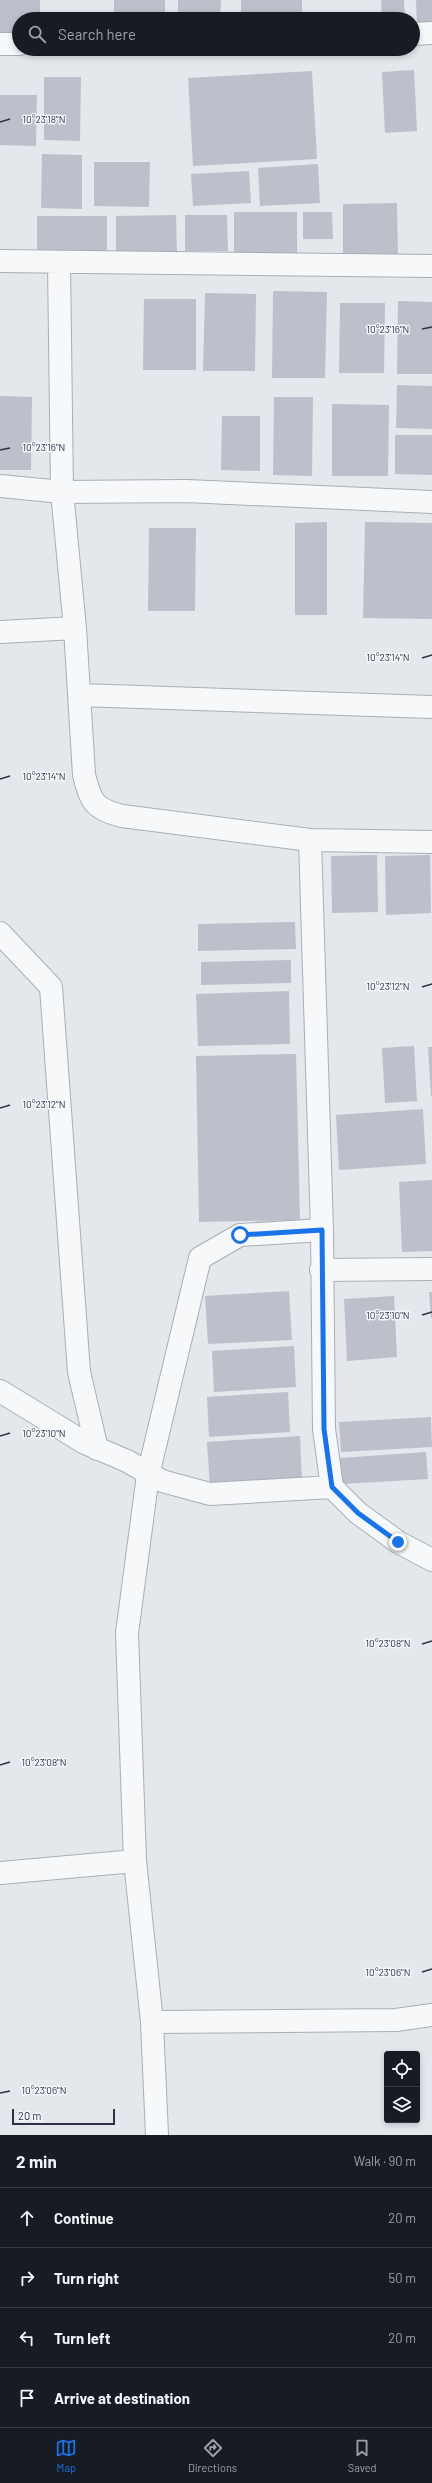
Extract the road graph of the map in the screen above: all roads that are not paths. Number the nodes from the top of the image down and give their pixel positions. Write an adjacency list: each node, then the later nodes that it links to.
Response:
1 (432, 33): 2 (street)
2 (420, 34)
3 (0, 44): 4 (street)
4 (12, 44)
5 (0, 261): 6 (street)
6 (59, 262): 7 (street); 9 (street)
7 (432, 266)
8 (0, 486): 9 (street)
9 (62, 492): 10 (street); 11 (street)
10 (432, 502)
11 (75, 628): 12 (street); 13 (street)
12 (0, 632)
13 (80, 695): 14 (street); 15 (street)
14 (432, 707)
15 (310, 840): 16 (street); 18 (street)
16 (432, 842)
17 (0, 933): 22 (street)
18 (322, 1230): 20 (street); 23 (street)
19 (432, 1269): 20 (street)
20 (321, 1270): 24 (street)
21 (0, 1390): 22 (street)
22 (97, 1449): 23 (street)
23 (148, 1475): 24 (street); 26 (street)
24 (332, 1487): 25 (street)
25 (432, 1560)
26 (135, 1861): 27 (street); 29 (street)
27 (0, 1872)
28 (432, 2015): 29 (street)
29 (152, 2022): 30 (street)
30 (157, 2135)

